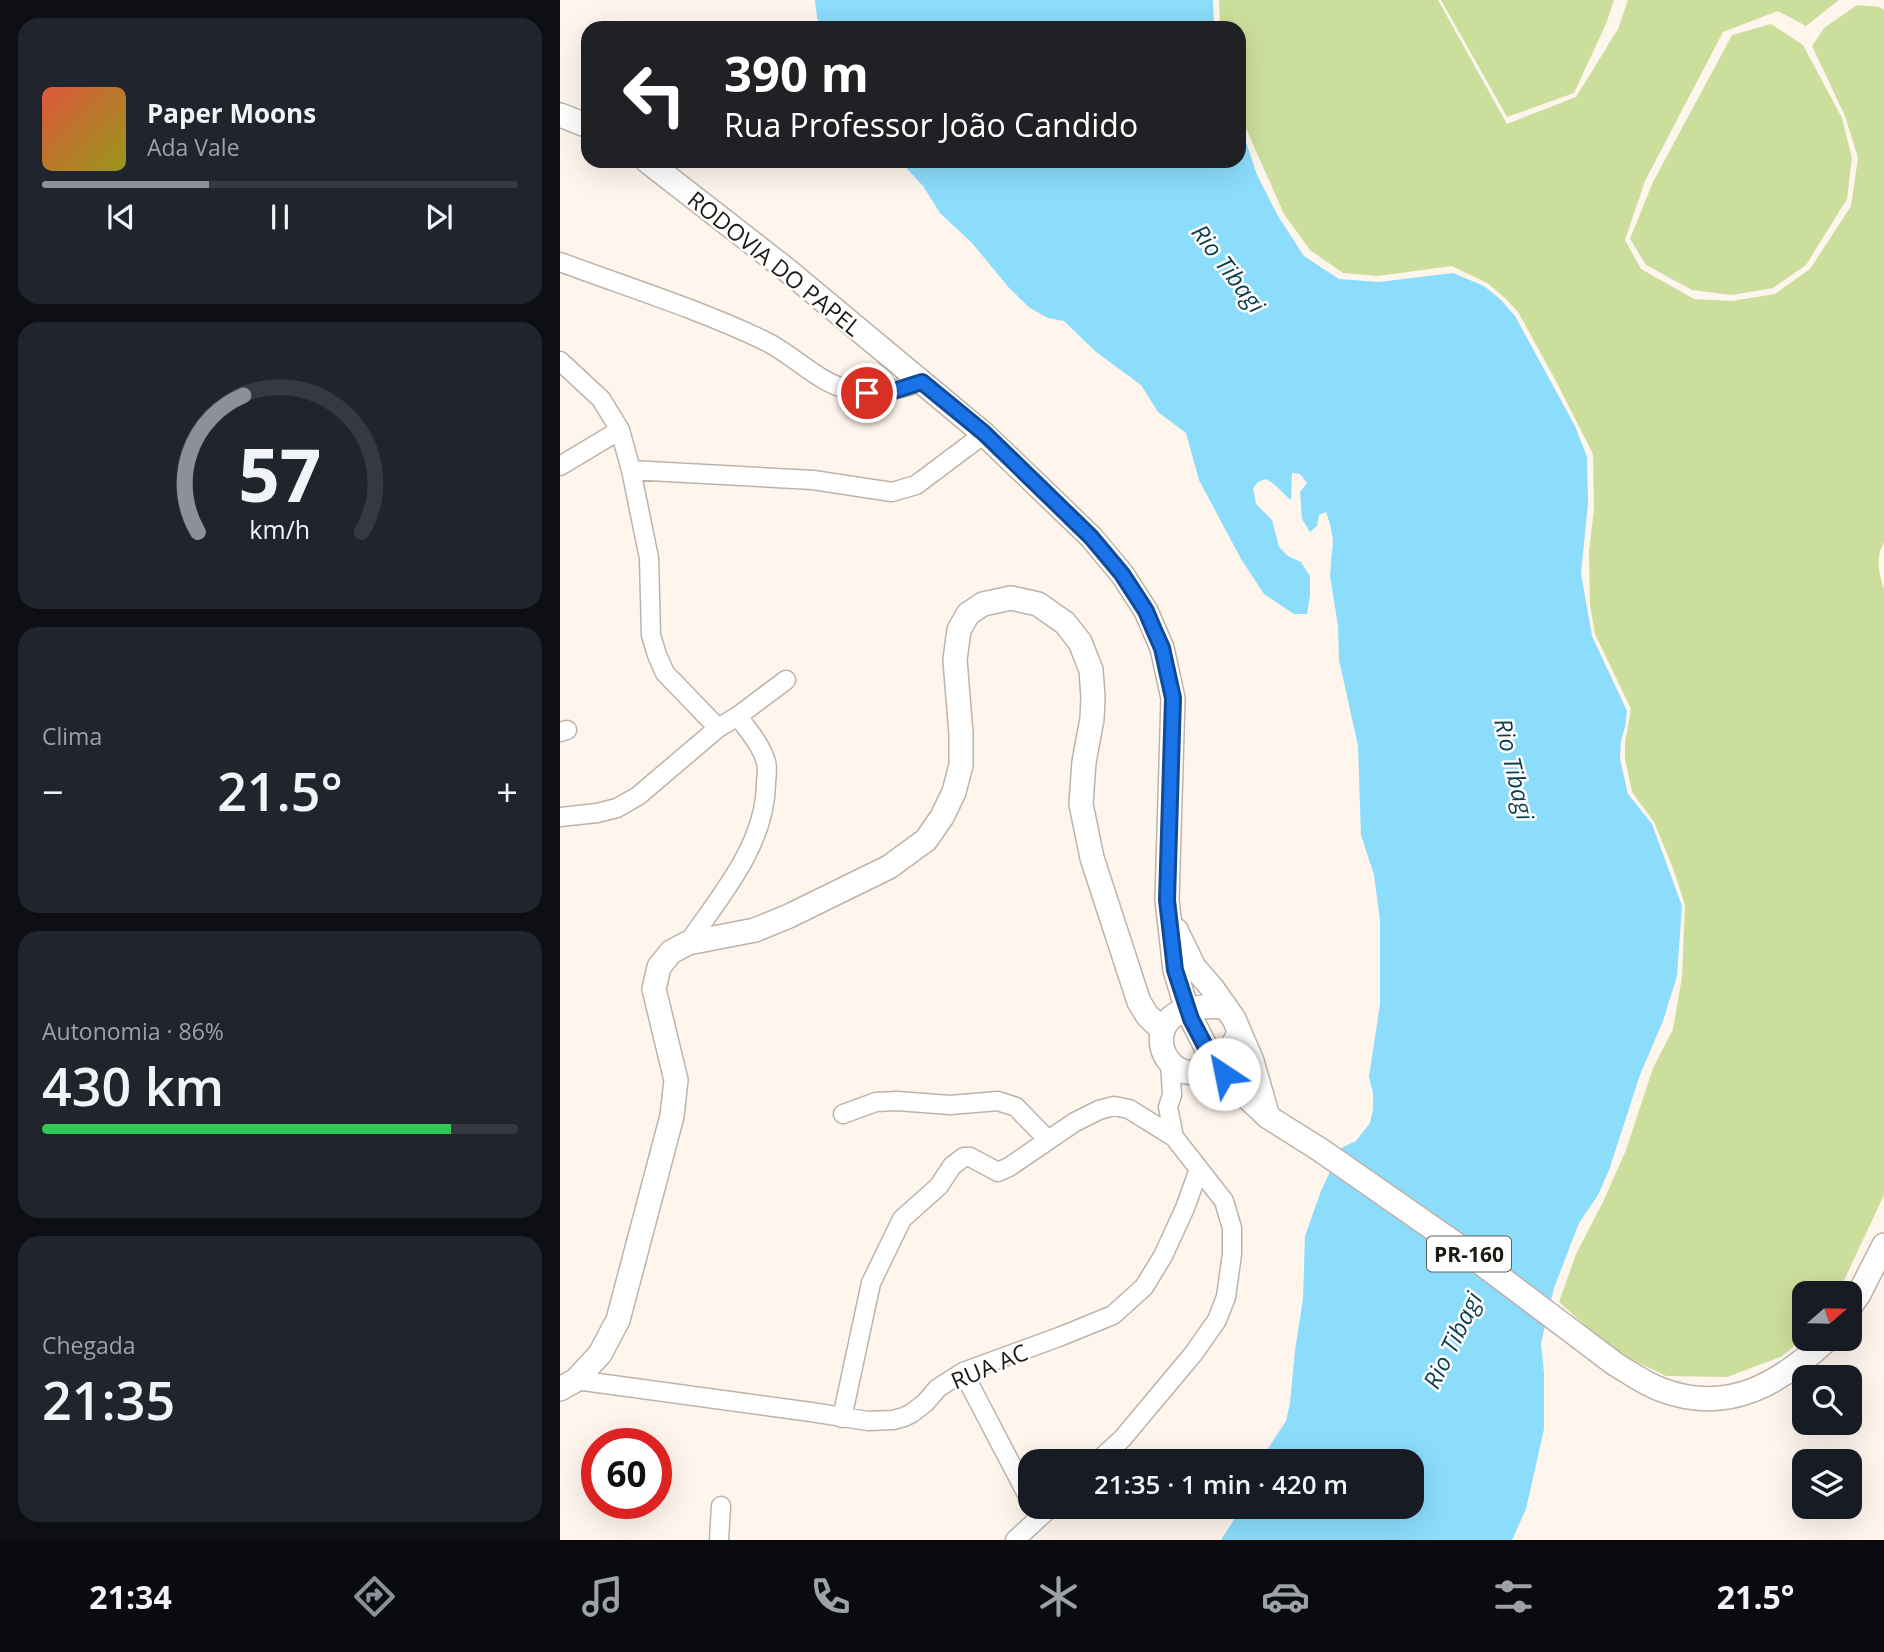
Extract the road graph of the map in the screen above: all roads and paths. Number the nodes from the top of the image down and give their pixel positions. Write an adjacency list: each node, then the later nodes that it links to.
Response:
1 (560, 115): 2 (main road)
2 (581, 123)
3 (656, 168): 6 (main road, RODOVIA DO PAPEL / PR-160)
4 (560, 262): 6 (street)
5 (560, 361): 7 (street)
6 (922, 382): 8 (main road, RODOVIA DO PAPEL / PR-160)
7 (620, 430): 9 (street); 10 (street)
8 (984, 433): 10 (street); 15 (main road, RODOVIA DO PAPEL / PR-160)
9 (560, 467)
10 (631, 470): 13 (street)
11 (786, 680): 12 (street)
12 (738, 716): 13 (street); 16 (street)
13 (718, 728): 14 (street)
14 (560, 817)
15 (1167, 900): 17 (main road); 18 (main road, RODOVIA DO PAPEL / PR-160)
16 (688, 943): 19 (main road); 32 (main road)
17 (1226, 1007): 18 (main road); 20 (main road)
18 (1187, 1010): 19 (main road); 21 (main road, RODOVIA DO PAPEL / PR-160)
19 (1163, 1031): 22 (main road)
20 (1239, 1033): 21 (main road); 24 (main road)
21 (1214, 1063): 22 (main road); 24 (main road, RODOVIA DO PAPEL / PR-160)
22 (1180, 1068): 25 (street)
23 (843, 1114): 26 (street)
24 (1268, 1117): 30 (main road, RODOVIA DO PAPEL / PR-160)
25 (1174, 1137): 26 (street); 27 (street)
26 (1048, 1140): 33 (street)
27 (1199, 1169): 31 (street, RUA AC); 34 (street)
28 (1884, 1245): 29 (main road)
29 (1862, 1288)
30 (1815, 1351)
31 (963, 1372): 33 (street, RUA AC); 35 (street)
32 (568, 1385): 33 (street, RUA AC)
33 (842, 1418)
34 (1111, 1449)
35 (1018, 1472)
36 (721, 1506): 38 (street)
37 (1030, 1519): 39 (street)
38 (719, 1540)
39 (1015, 1540)

